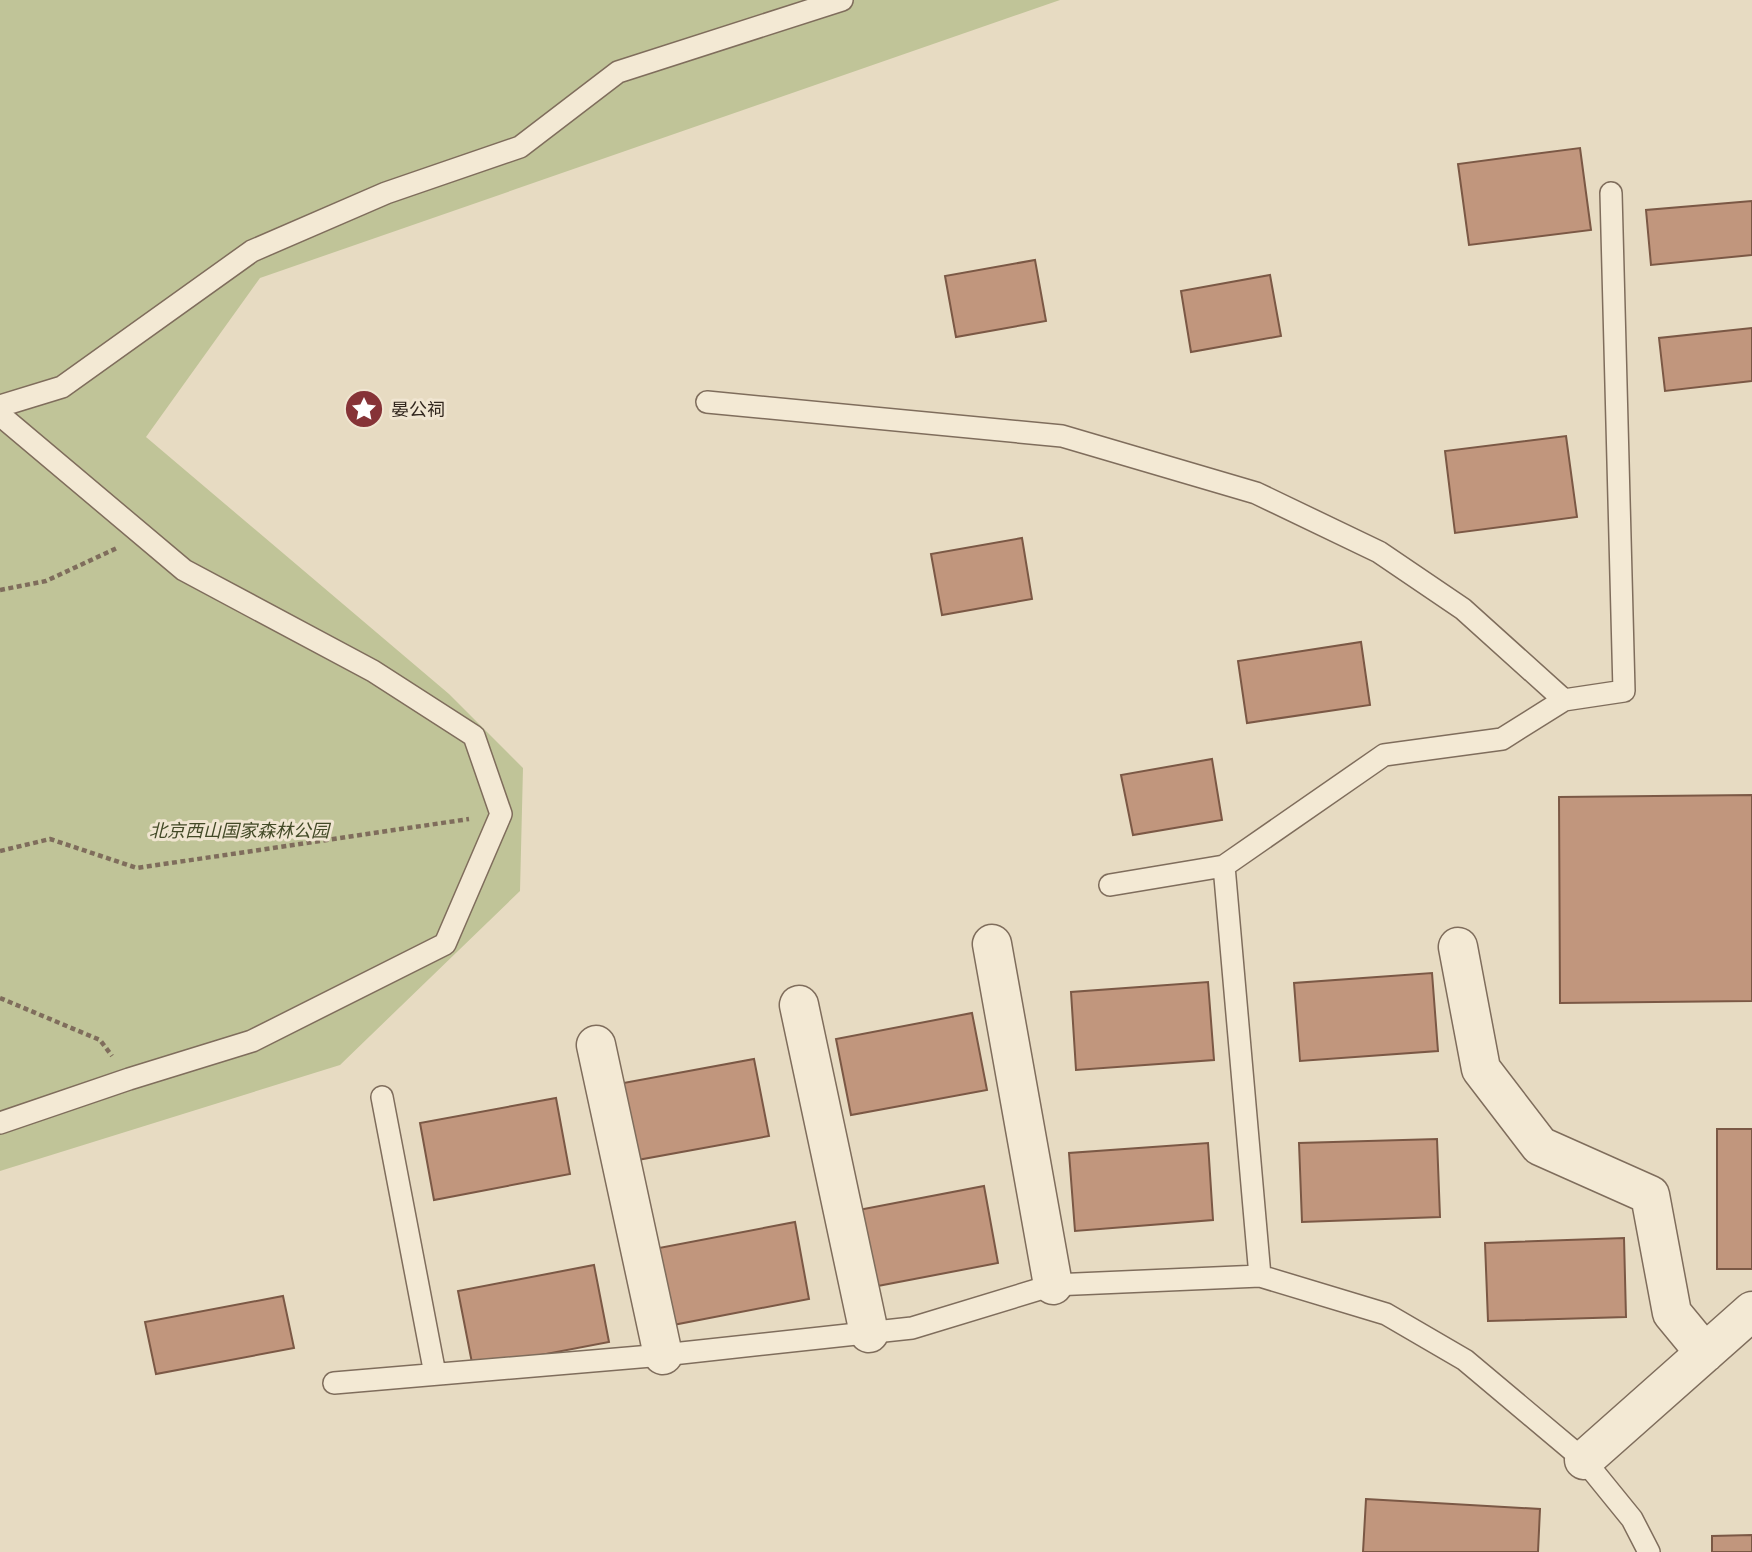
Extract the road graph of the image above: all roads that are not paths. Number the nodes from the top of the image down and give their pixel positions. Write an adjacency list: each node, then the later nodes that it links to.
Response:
1 (842, 0): 4 (lane)
2 (1611, 193): 6 (lane)
3 (706, 402): 6 (lane)
4 (0, 406)
5 (0, 415): 14 (lane)
6 (1564, 700): 7 (lane)
7 (1224, 866): 8 (lane); 15 (lane)
8 (1110, 886)
9 (992, 944): 16 (street)
10 (1458, 947): 19 (street)
11 (799, 1005): 18 (street)
12 (596, 1045): 20 (street)
13 (382, 1097): 21 (lane)
14 (0, 1123)
15 (1261, 1276): 16 (lane); 23 (lane)
16 (1053, 1285): 18 (lane)
17 (1752, 1311): 19 (street)
18 (869, 1333): 20 (lane)
19 (1705, 1353): 23 (street)
20 (663, 1355): 21 (lane)
21 (435, 1374): 22 (lane)
22 (334, 1383)
23 (1584, 1460): 24 (lane)
24 (1649, 1552)

